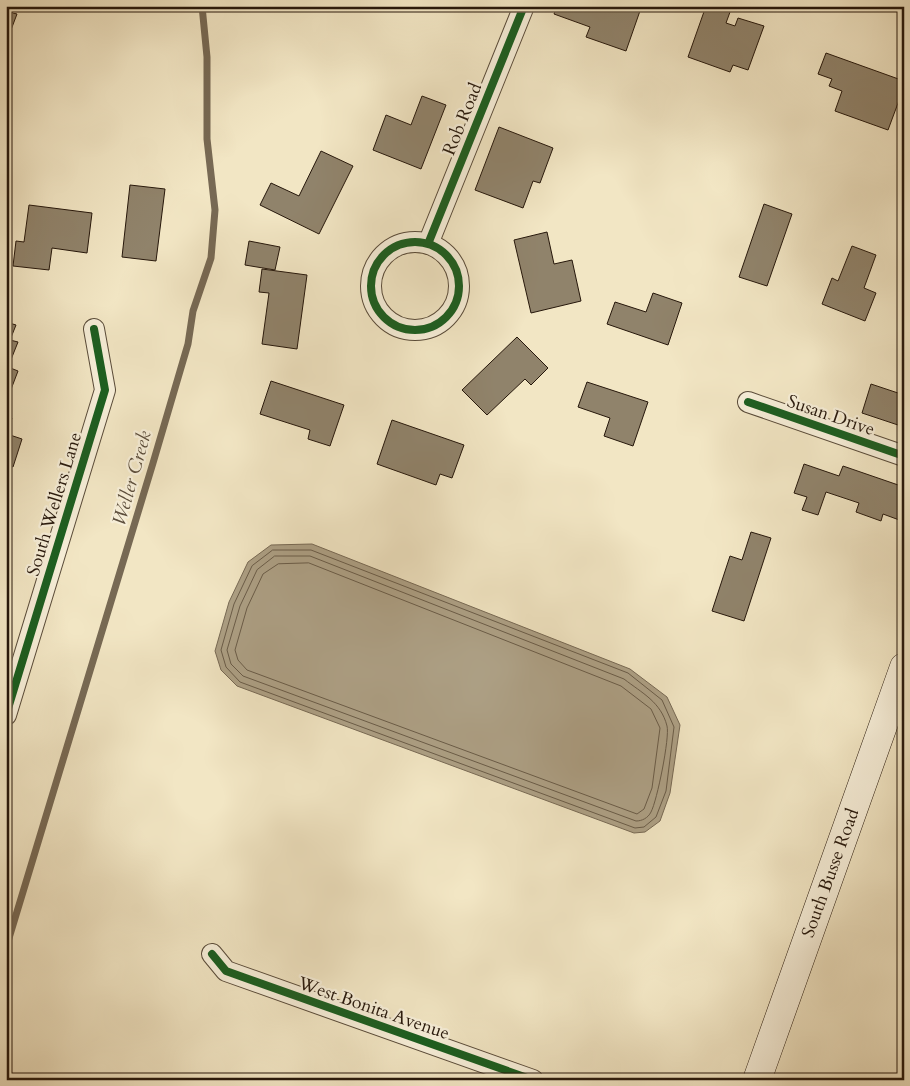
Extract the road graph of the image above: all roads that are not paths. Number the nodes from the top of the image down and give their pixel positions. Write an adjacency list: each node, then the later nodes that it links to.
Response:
1 (524, 6): 2 (street, Rob Road)
2 (428, 244): 2 (street)
3 (94, 329): 7 (street, South Wellers Lane)
4 (748, 402): 5 (street, Susan Drive)
5 (904, 456)
6 (904, 667): 10 (main road, South Busse Road)
7 (6, 715)
8 (212, 954): 9 (street, West Bonita Avenue)
9 (533, 1080)
10 (756, 1080)

